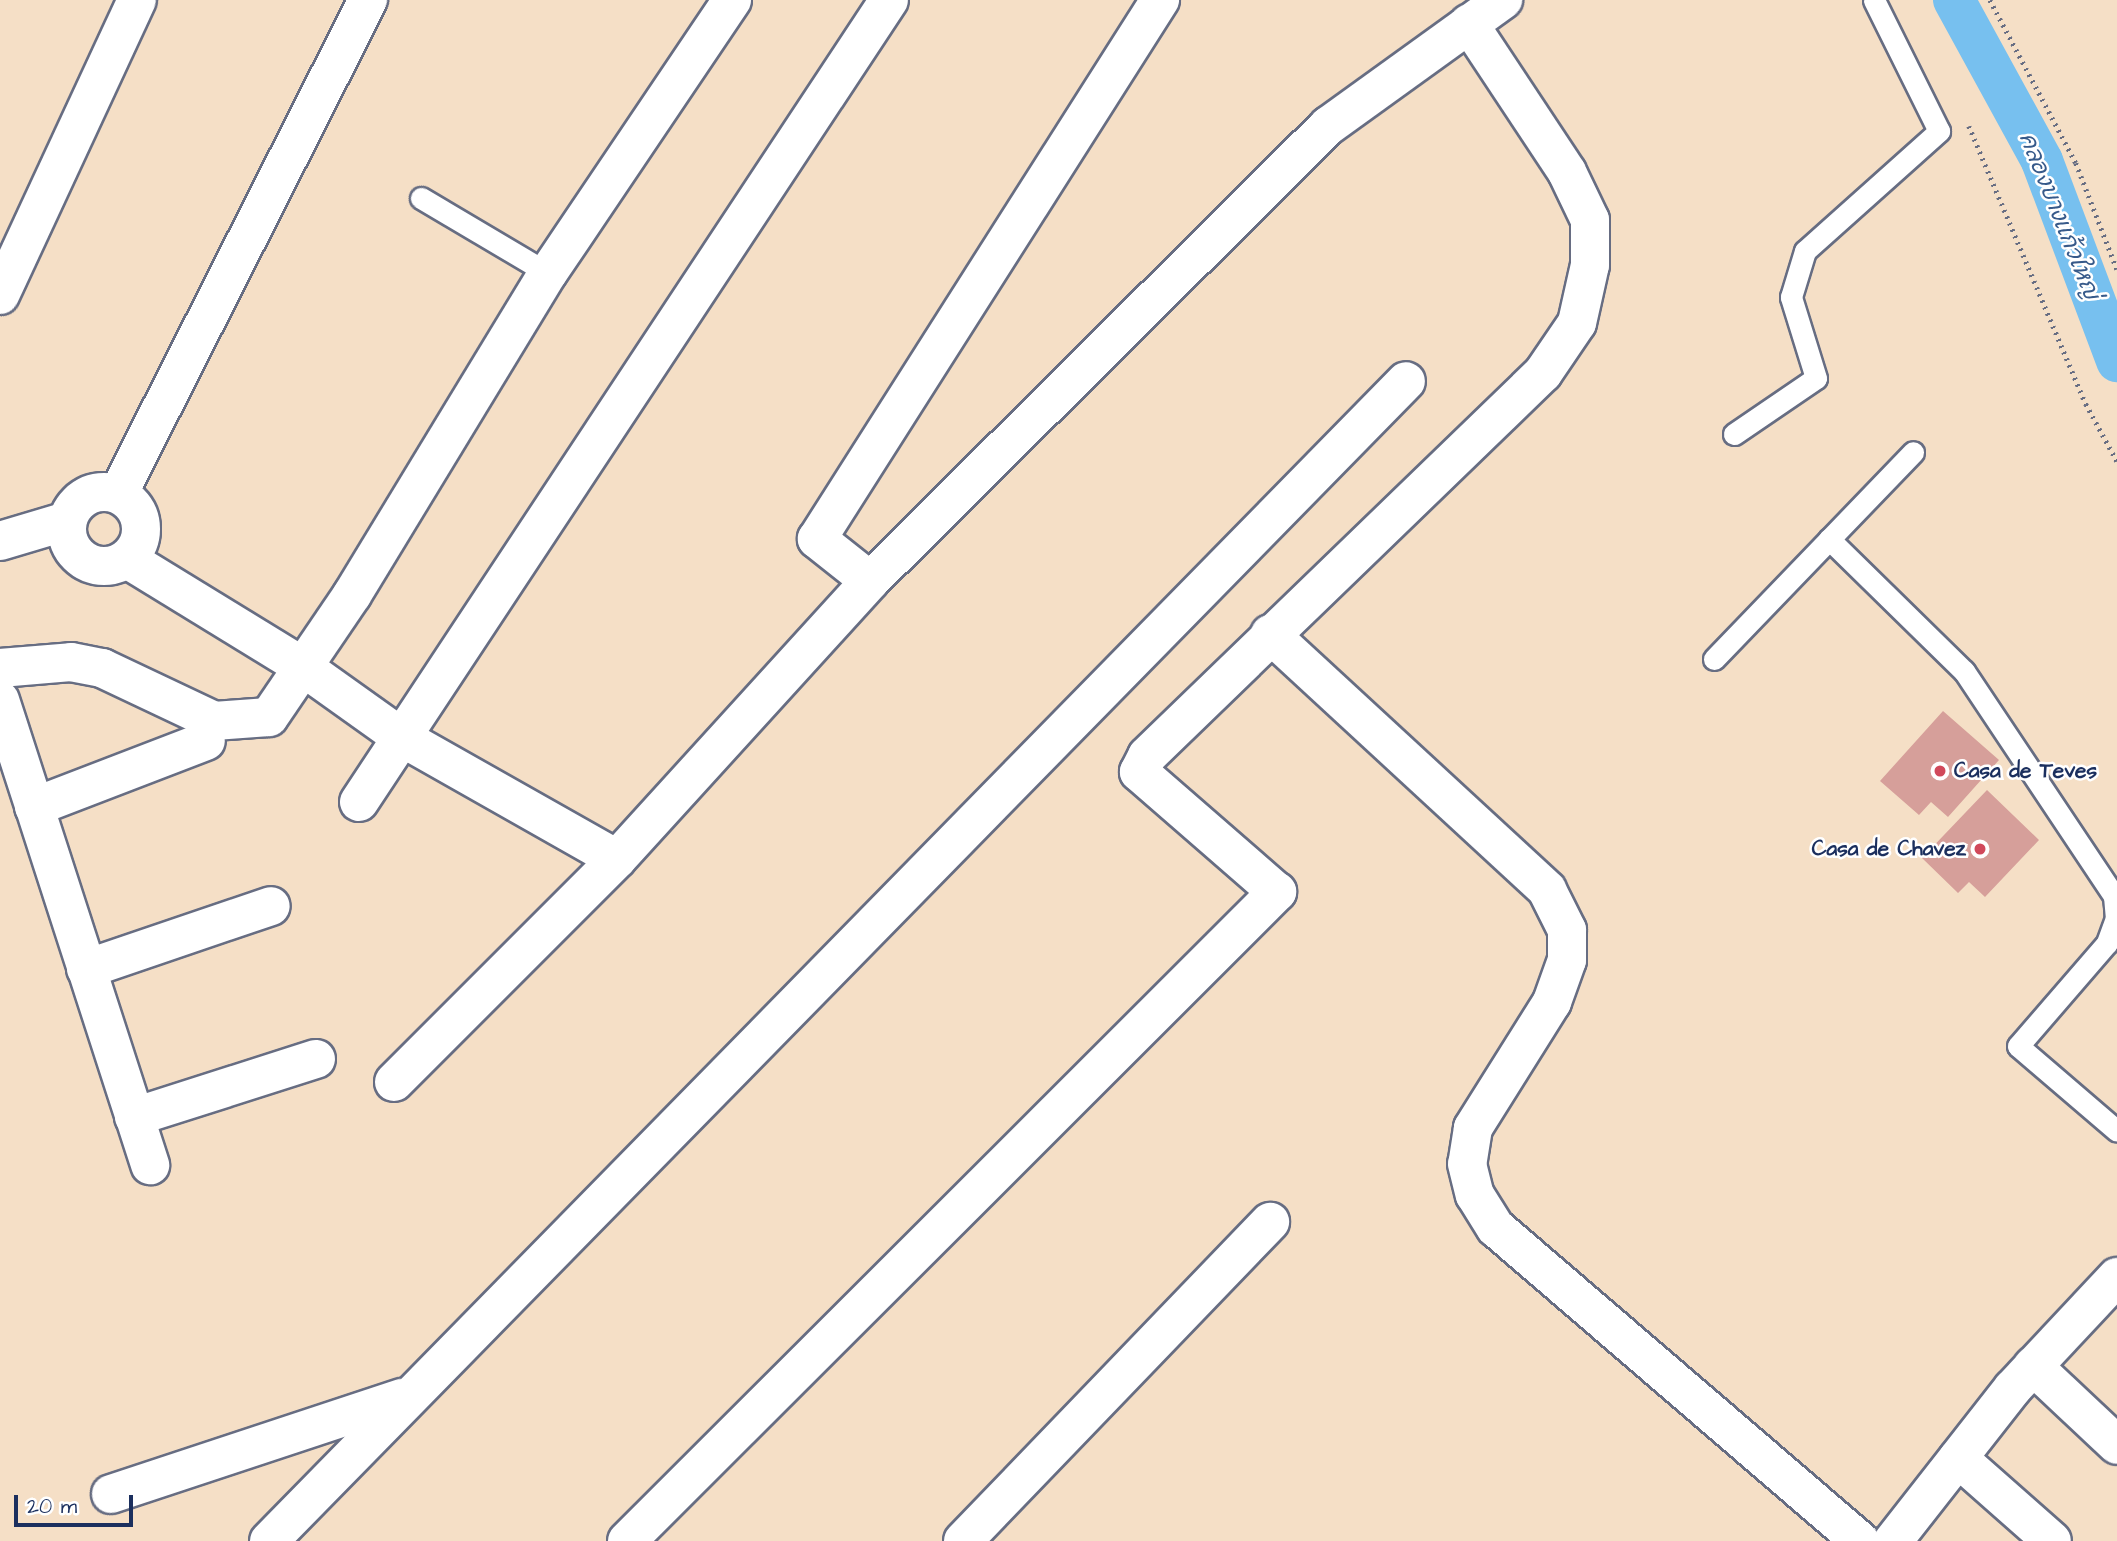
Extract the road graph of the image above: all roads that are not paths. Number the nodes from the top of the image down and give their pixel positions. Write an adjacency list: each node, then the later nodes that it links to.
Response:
1 (137, 0): 11 (street)
2 (368, 0): 15 (street)
3 (732, 0): 10 (street)
4 (889, 0): 26 (street)
5 (1160, 0): 20 (street)
6 (1503, 0): 8 (street)
7 (1874, 0): 13 (lane)
8 (1469, 24): 20 (street); 21 (street)
9 (421, 198): 10 (lane)
10 (548, 273): 23 (street)
11 (0, 295)
12 (1406, 381): 41 (street)
13 (1734, 434)
14 (1913, 452): 17 (lane)
15 (118, 494): 16 (street); 19 (street)
16 (67, 521): 18 (street); 19 (street)
17 (1829, 539): 22 (lane); 36 (lane)
18 (0, 541)
19 (127, 559): 23 (street)
20 (870, 581): 30 (street)
21 (1270, 635): 46 (street); 48 (street)
22 (1714, 659)
23 (303, 667): 24 (street); 26 (street)
24 (0, 668)
25 (0, 700): 29 (street)
26 (401, 737): 28 (street); 30 (street)
27 (206, 741): 29 (street)
28 (359, 802)
29 (34, 807): 32 (street)
30 (617, 859): 34 (street)
31 (271, 906): 32 (street)
32 (86, 969): 35 (street)
33 (316, 1059): 35 (street)
34 (394, 1082)
35 (134, 1117): 37 (street)
36 (2117, 1130)
37 (149, 1165)
38 (1270, 1222): 47 (street)
39 (2117, 1276): 40 (street)
40 (2033, 1366): 42 (street); 43 (street)
41 (407, 1396): 44 (street); 45 (street)
42 (2117, 1445)
43 (1958, 1458): 49 (street); 50 (street)
44 (111, 1494)
45 (269, 1541)
46 (627, 1541)
47 (963, 1541)
48 (1860, 1541)
49 (1893, 1541)
50 (2052, 1541)

